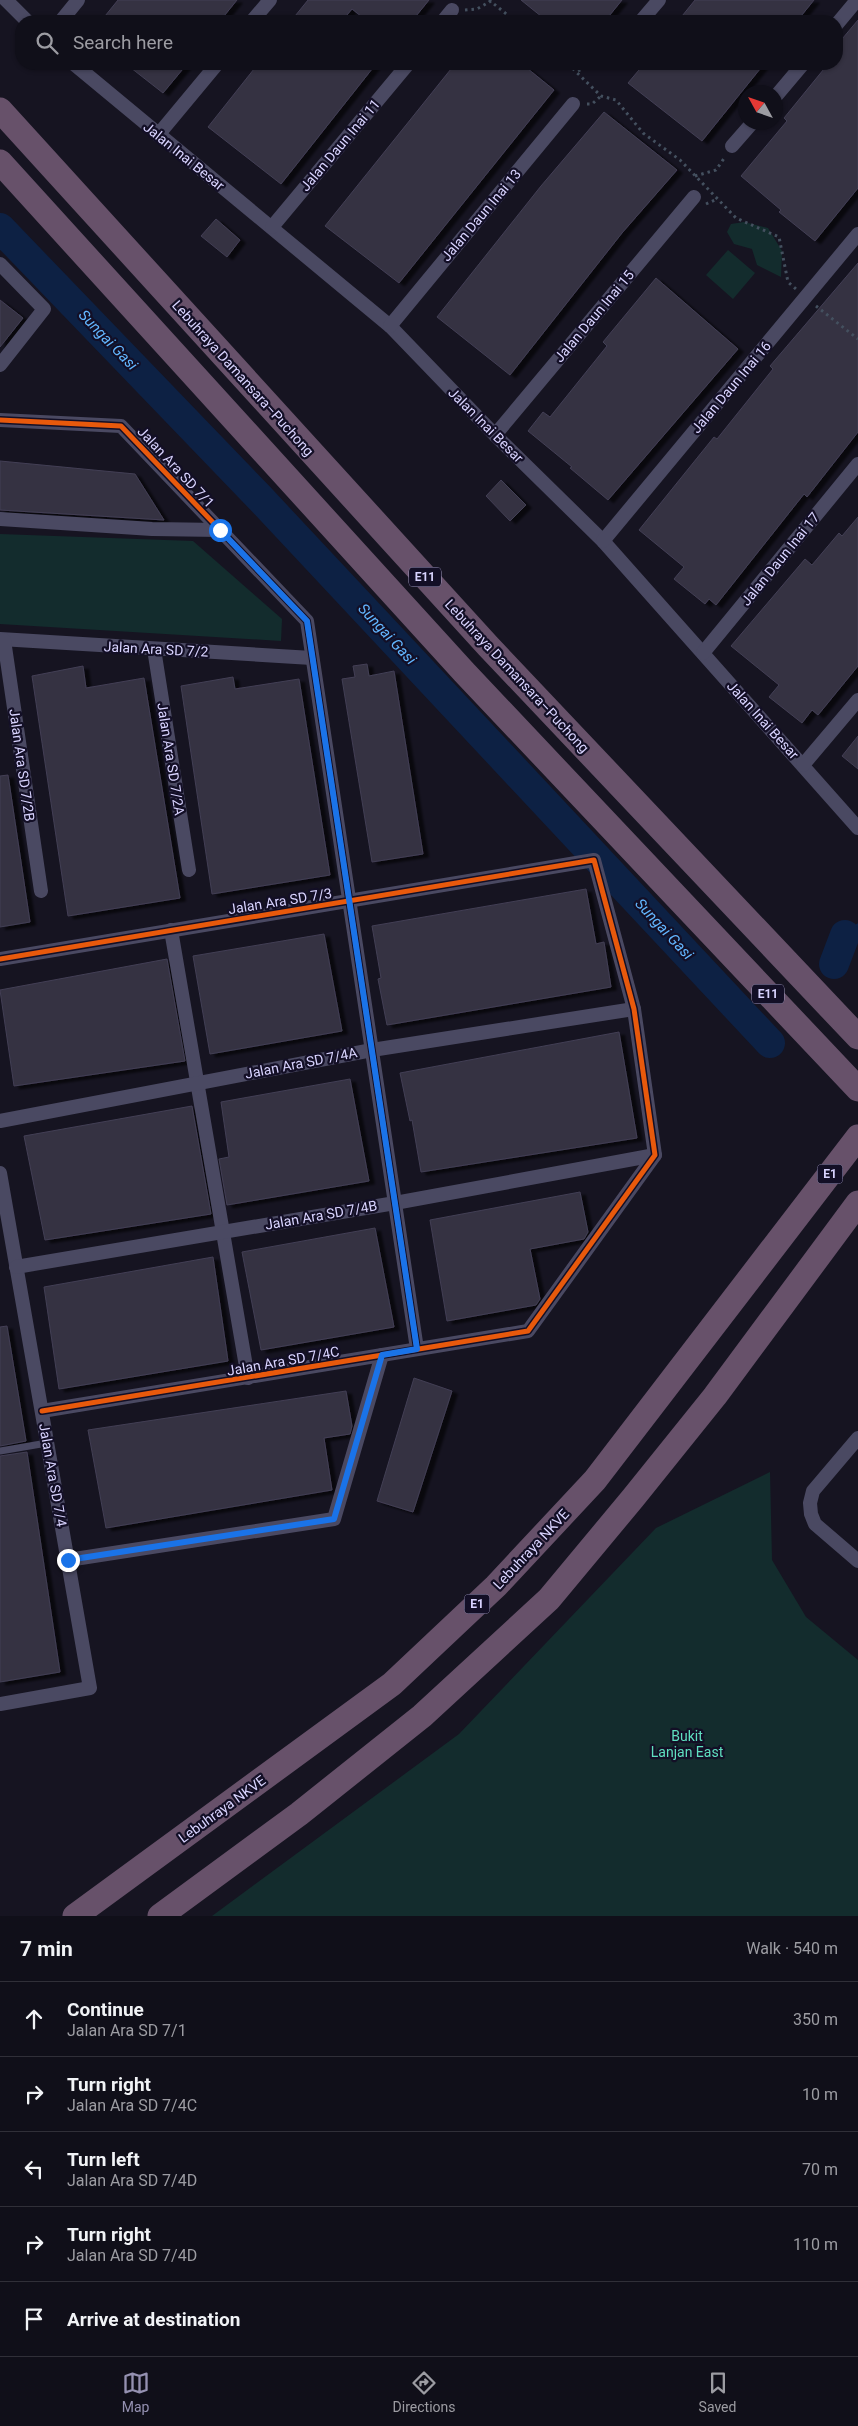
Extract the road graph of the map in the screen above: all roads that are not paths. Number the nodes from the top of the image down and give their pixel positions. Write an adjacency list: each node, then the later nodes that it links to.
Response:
1 (6, 0): 7 (street)
2 (78, 0): 8 (street)
3 (270, 0): 9 (street)
4 (659, 0): 11 (street)
5 (857, 0): 12 (street)
6 (452, 10): 10 (street)
7 (22, 15)
8 (66, 15)
9 (257, 15)
10 (448, 15)
11 (647, 15)
12 (843, 17)
13 (81, 70): 21 (street, Jalan Inai Besar)
14 (212, 70): 21 (street)
15 (403, 70): 25 (street, Jalan Daun Inai 11)
16 (797, 70): 17 (street)
17 (783, 87)
18 (573, 104): 28 (street, Jalan Daun Inai 13)
19 (0, 110): 49 (highway, Lebuhraya Damansara–Puchong / E11)
20 (746, 130): 22 (street)
21 (158, 135): 25 (street, Jalan Inai Besar)
22 (732, 146)
23 (0, 162): 52 (highway, E11)
24 (694, 197): 31 (street, Jalan Daun Inai 15)
25 (272, 227): 28 (street, Jalan Inai Besar)
26 (858, 234): 35 (street, Jalan Daun Inai 16)
27 (0, 264): 29 (street)
28 (390, 326): 31 (street, Jalan Inai Besar)
29 (0, 365)
30 (0, 420): 34 (street, Jalan Ara SD 7/1)
31 (495, 435): 35 (street, Jalan Inai Besar)
32 (858, 464): 38 (street, Jalan Daun Inai 17)
33 (0, 519): 34 (street)
34 (220, 530): 39 (street, Jalan Ara SD 7/1)
35 (604, 541): 38 (street, Jalan Inai Besar)
36 (2, 640): 37 (street, Jalan Ara SD 7/2); 44 (street, Jalan Ara SD 7/2B)
37 (154, 649): 39 (street, Jalan Ara SD 7/2); 43 (street, Jalan Ara SD 7/2A)
38 (703, 654): 41 (street, Jalan Inai Besar)
39 (312, 658): 45 (street, Jalan Ara SD 7/1)
40 (858, 700): 41 (street)
41 (803, 765): 42 (street, Jalan Inai Besar)
42 (858, 828)
43 (188, 870)
44 (41, 891)
45 (349, 901): 46 (street, Jalan Ara SD 7/3); 48 (street, Jalan Ara SD 7/3); 50 (street, Jalan Ara SD 7/1)
46 (171, 930): 47 (street, Jalan Ara SD 7/3); 51 (street)
47 (0, 959)
48 (634, 1009): 50 (street, Jalan Ara SD 7/4A); 55 (street)
49 (858, 1037)
50 (372, 1050): 51 (street, Jalan Ara SD 7/4A); 57 (street, Jalan Ara SD 7/1)
51 (198, 1083): 53 (street, Jalan Ara SD 7/4A); 60 (street)
52 (858, 1089)
53 (0, 1120)
54 (858, 1137): 72 (highway, Lebuhraya NKVE / E1)
55 (655, 1155): 57 (street, Jalan Ara SD 7/4B); 62 (street, Jalan Ara SD 7/4C)
56 (0, 1173): 59 (street, Jalan Ara SD 7/4)
57 (395, 1203): 60 (street, Jalan Ara SD 7/4B); 62 (street, Jalan Ara SD 7/1)
58 (858, 1203): 73 (highway)
59 (3, 1213): 61 (street, Jalan Ara SD 7/4)
60 (223, 1232): 61 (street, Jalan Ara SD 7/4B); 64 (street)
61 (16, 1267): 65 (street, Jalan Ara SD 7/4)
62 (417, 1349): 63 (street, Jalan Ara SD 7/4C)
63 (382, 1355): 64 (street, Jalan Ara SD 7/4C); 69 (street)
64 (248, 1378): 65 (street, Jalan Ara SD 7/4C)
65 (42, 1412): 67 (street, Jalan Ara SD 7/4)
66 (858, 1438): 70 (street)
67 (47, 1443): 68 (lane); 69 (street, Jalan Ara SD 7/4)
68 (0, 1451)
69 (68, 1560): 71 (street, Jalan Ara SD 7/4)
70 (858, 1561)
71 (0, 1704)
72 (75, 1916)
73 (160, 1916)

